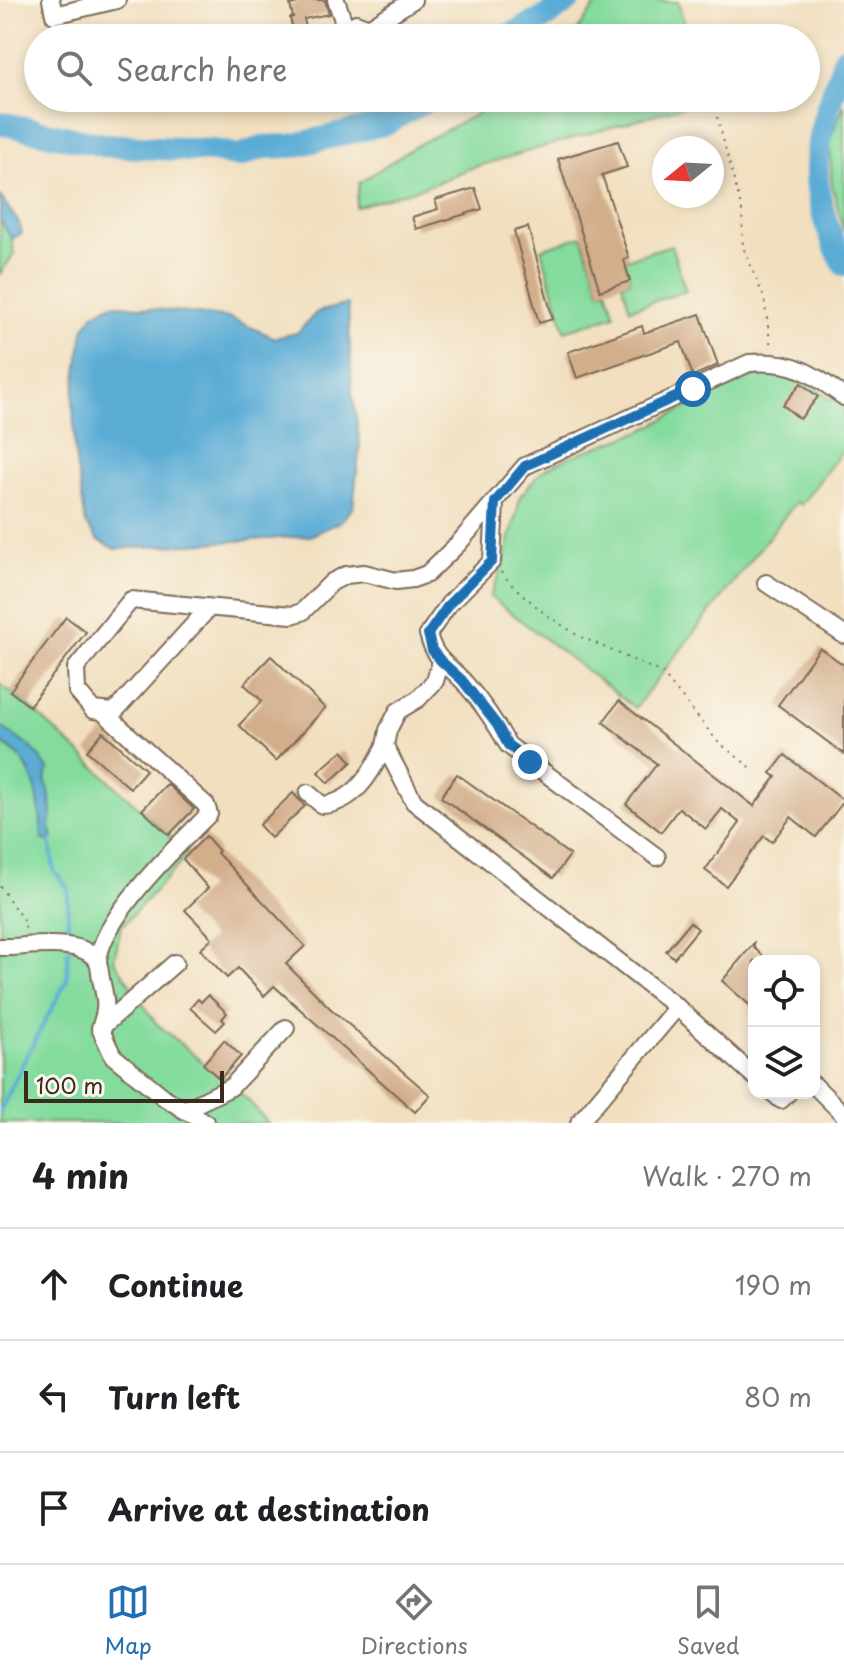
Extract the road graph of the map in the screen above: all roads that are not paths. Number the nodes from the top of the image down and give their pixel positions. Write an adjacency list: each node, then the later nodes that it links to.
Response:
1 (51, 0): 2 (street)
2 (117, 0)
3 (336, 0): 5 (street)
4 (413, 0): 6 (street)
5 (343, 24)
6 (380, 24)
7 (844, 397): 8 (street)
8 (495, 502): 10 (street); 12 (street)
9 (766, 583): 11 (street)
10 (208, 609): 13 (street); 13 (street)
11 (844, 635)
12 (441, 661): 14 (street); 16 (street)
13 (102, 711): 18 (street)
14 (385, 746): 15 (street); 20 (street)
15 (308, 793)
16 (657, 857)
17 (0, 947): 18 (street)
18 (98, 961): 21 (street)
19 (175, 963): 21 (street)
20 (677, 1007): 23 (street); 28 (street)
21 (100, 1028): 25 (street)
22 (286, 1028): 25 (street)
23 (748, 1071)
24 (820, 1091): 26 (street)
25 (184, 1110): 27 (street)
26 (844, 1115)
27 (206, 1123)
28 (579, 1123)

